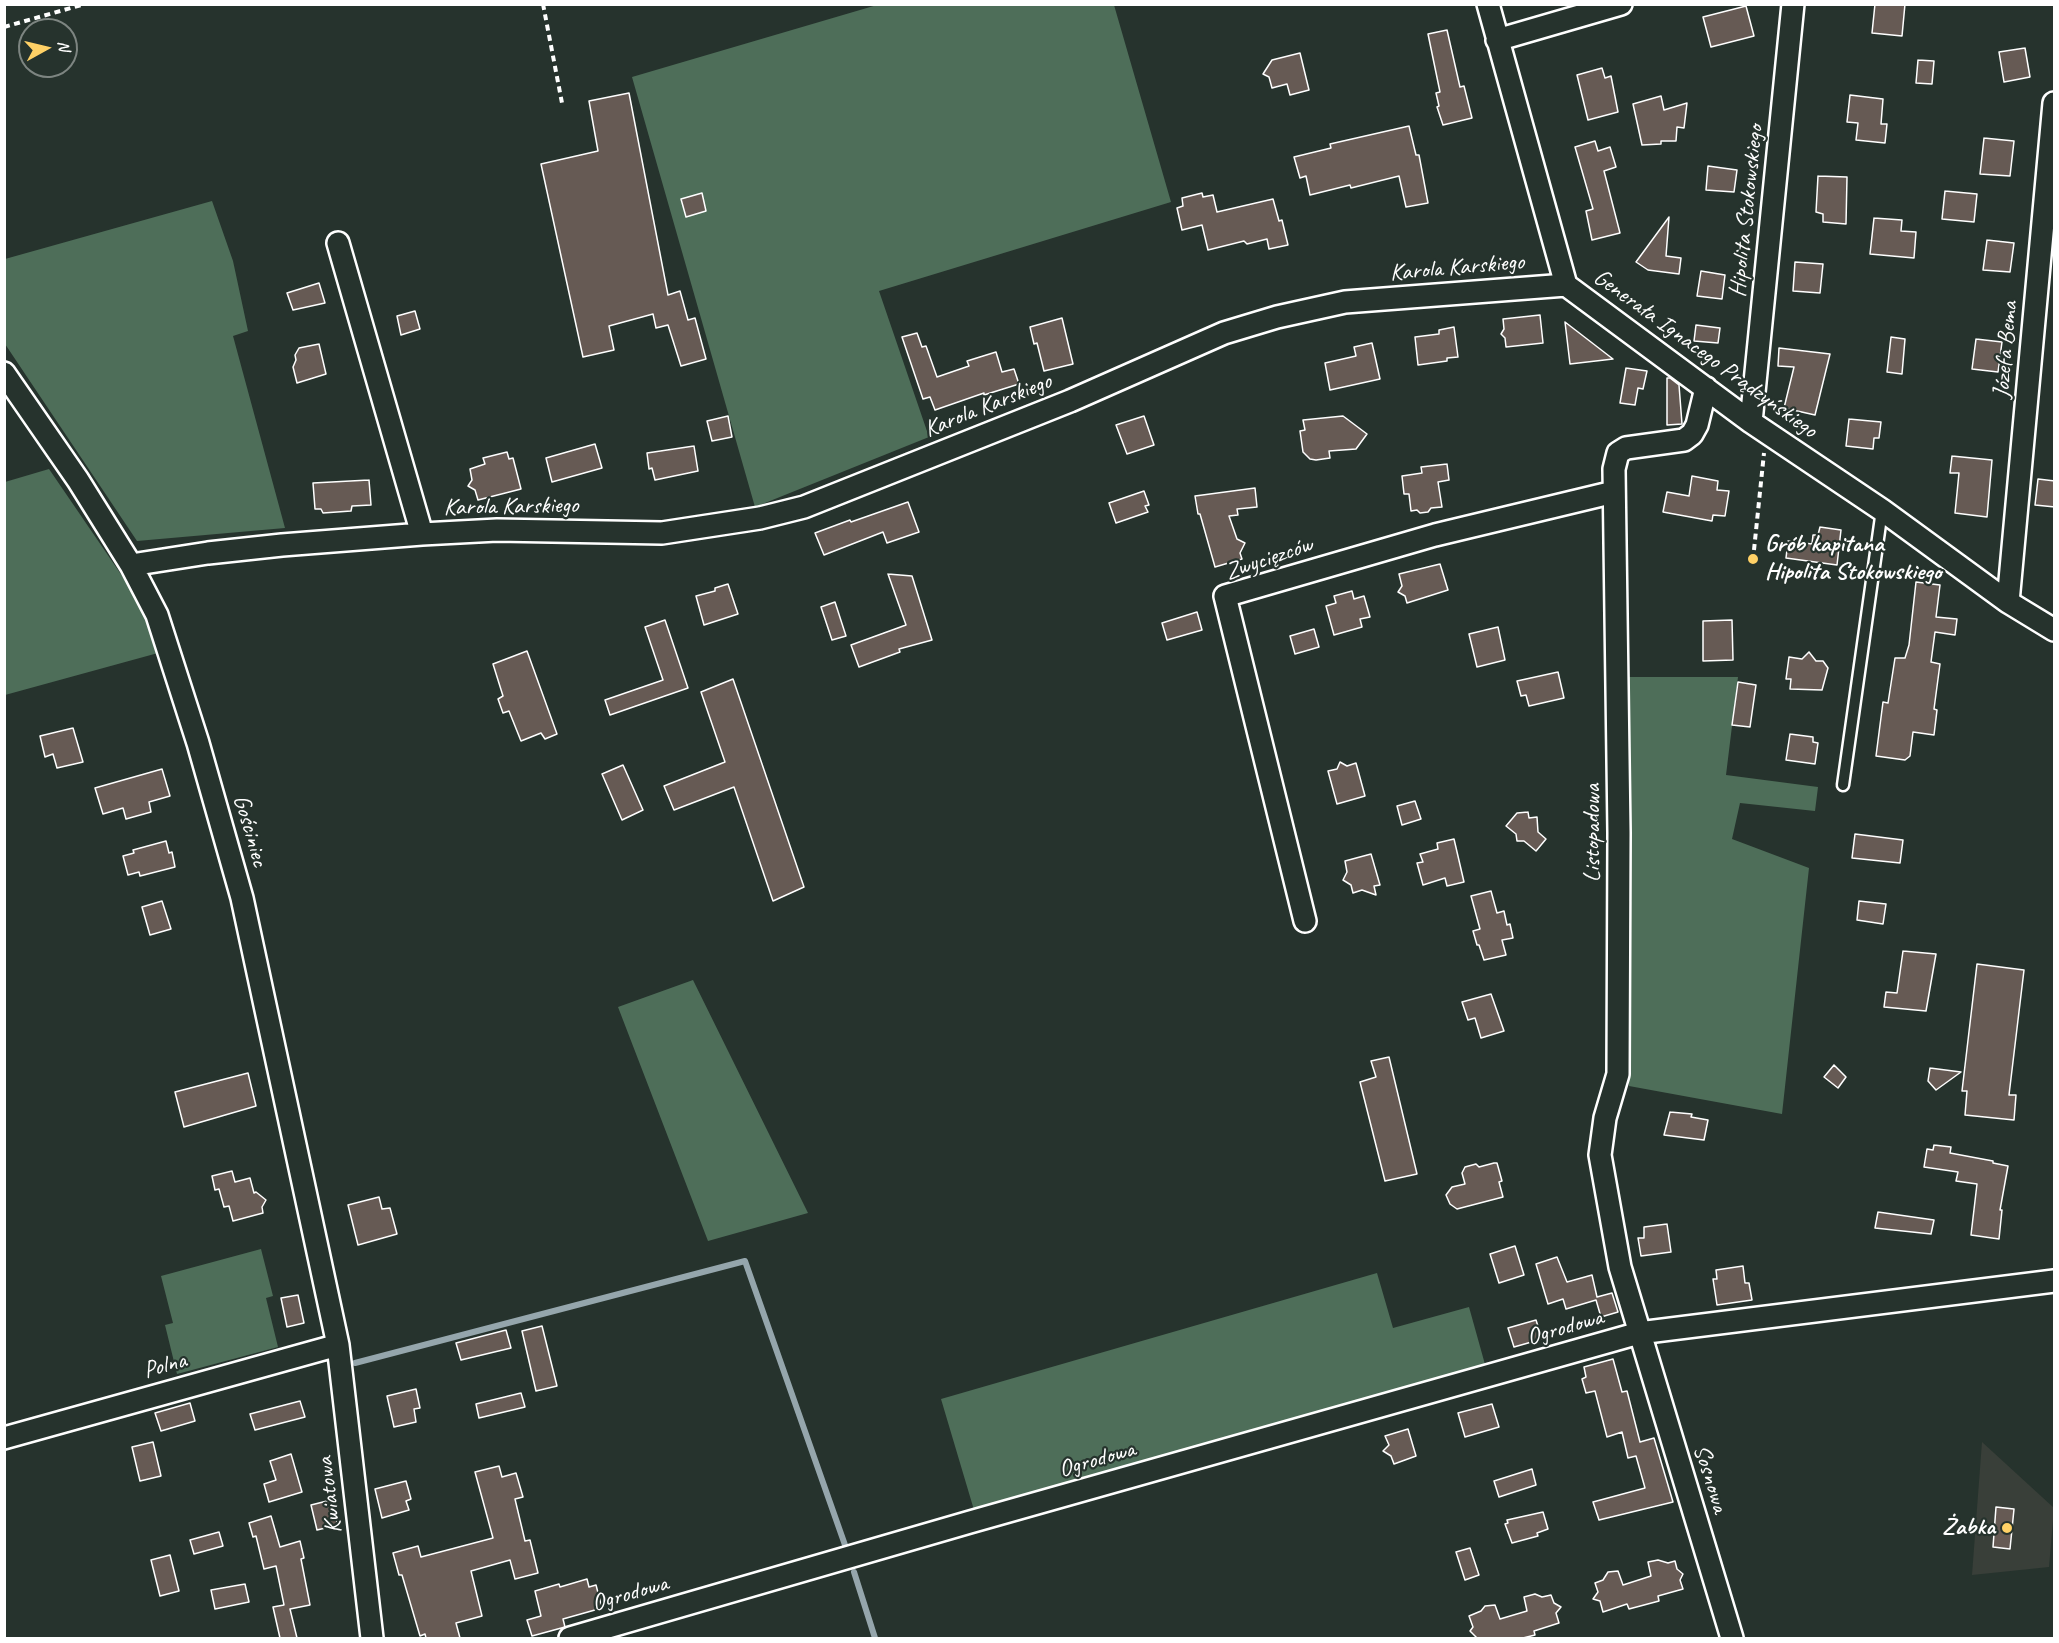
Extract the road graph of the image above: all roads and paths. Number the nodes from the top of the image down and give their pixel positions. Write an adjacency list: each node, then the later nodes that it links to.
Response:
1 (85, 4): 6 (path)
2 (543, 4): 8 (path)
3 (1488, 4): 7 (street, Generała Ignacego Prądzyńskiego)
4 (1621, 4): 7 (street)
5 (1793, 4): 14 (street, Hipolita Stokowskiego)
6 (4, 27)
7 (1497, 40): 11 (street, Generała Ignacego Prądzyńskiego)
8 (562, 103)
9 (2055, 103): 21 (street, Józefa Bema)
10 (338, 243): 18 (street, Karola Karskiego)
11 (1566, 285): 13 (street, Generała Ignacego Prądzyńskiego); 18 (street, Karola Karskiego)
12 (4, 373): 20 (street, Gościniec)
13 (1706, 388): 14 (street, Generała Ignacego Prądzyńskiego); 16 (street, Listopadowa)
14 (1751, 422): 15 (street, Generała Ignacego Prądzyńskiego)
15 (1773, 437): 17 (street, Generała Ignacego Prądzyńskiego); 19 (path)
16 (1614, 492): 24 (street, Zwycięzców); 26 (street, Listopadowa)
17 (1882, 510): 21 (street, Generała Ignacego Prądzyńskiego); 23 (lane)
18 (422, 534): 20 (street, Karola Karskiego)
19 (1754, 550)
20 (131, 565): 27 (street, Gościniec)
21 (2008, 602): 22 (street, Generała Ignacego Prądzyńskiego)
22 (2055, 630)
23 (1843, 786)
24 (1305, 921)
25 (2055, 1281): 26 (street, Ogrodowa)
26 (1639, 1333): 30 (street, Ogrodowa); 31 (street, Sosnowa)
27 (338, 1345): 28 (street, Polna); 29 (street, Kwiatowa)
28 (4, 1438)
29 (372, 1638)
30 (570, 1638)
31 (1732, 1638)

